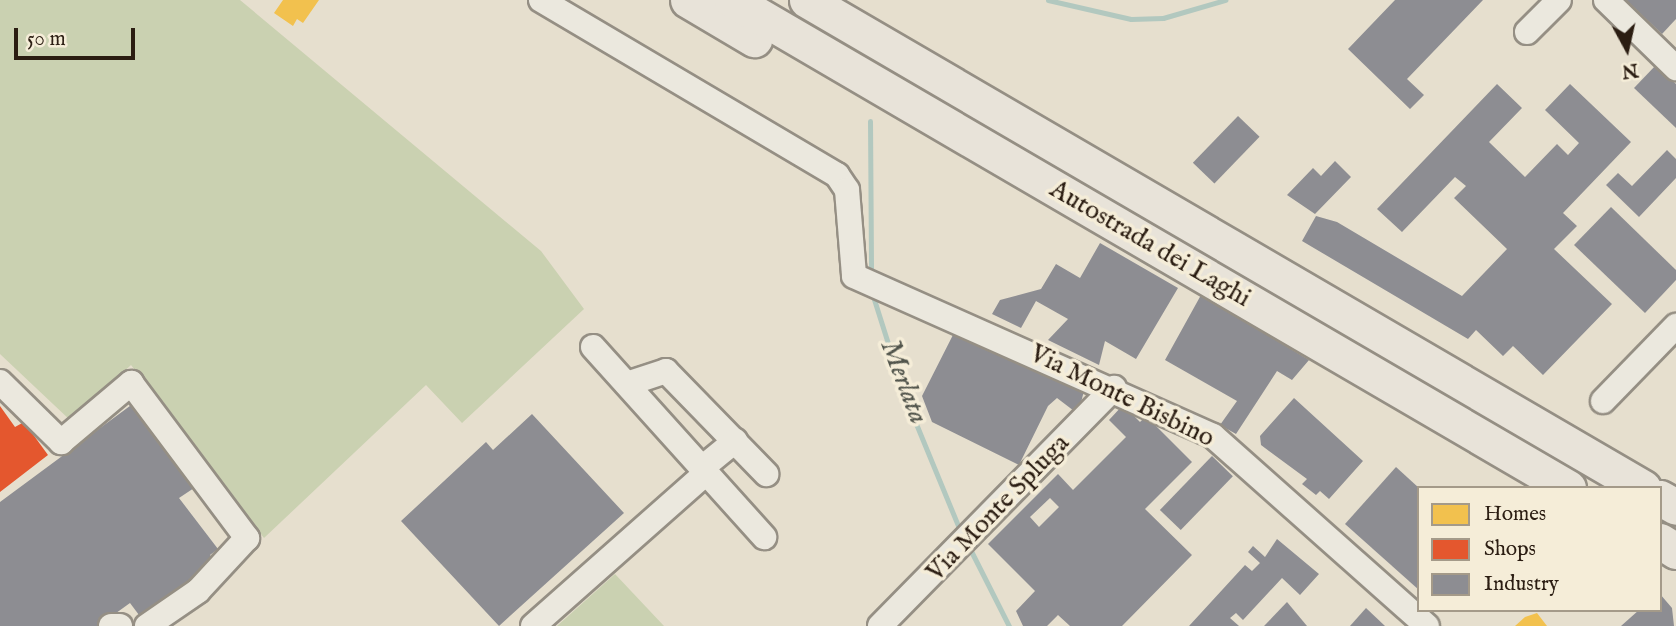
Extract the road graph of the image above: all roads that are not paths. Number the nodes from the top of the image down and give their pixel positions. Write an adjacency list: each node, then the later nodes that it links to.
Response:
1 (541, 0): 16 (street, Via Monte Bisbino)
2 (688, 0): 10 (highway)
3 (732, 0): 10 (highway, Autostrada dei Laghi)
4 (807, 0): 11 (highway, Autostrada dei Laghi)
5 (850, 0): 11 (highway)
6 (1559, 0): 8 (street)
7 (1606, 0): 9 (street)
8 (1527, 32)
9 (1676, 68)
10 (1021, 169): 21 (highway, Autostrada dei Laghi)
11 (1200, 230): 22 (highway, Autostrada dei Laghi)
12 (1676, 326): 17 (street)
13 (593, 347): 15 (street)
14 (0, 382): 26 (street)
15 (627, 384): 18 (street); 19 (street)
16 (1114, 388): 28 (street, Via Monte Spluga); 29 (street, Via Monte Bisbino)
17 (1603, 401)
18 (735, 441): 19 (street); 20 (street)
19 (704, 471): 23 (street); 27 (street)
20 (766, 474)
21 (1566, 486)
22 (1640, 486)
23 (764, 537)
24 (111, 626): 25 (street)
25 (120, 626)
26 (147, 626)
27 (533, 626)
28 (880, 626)
29 (1427, 626)

